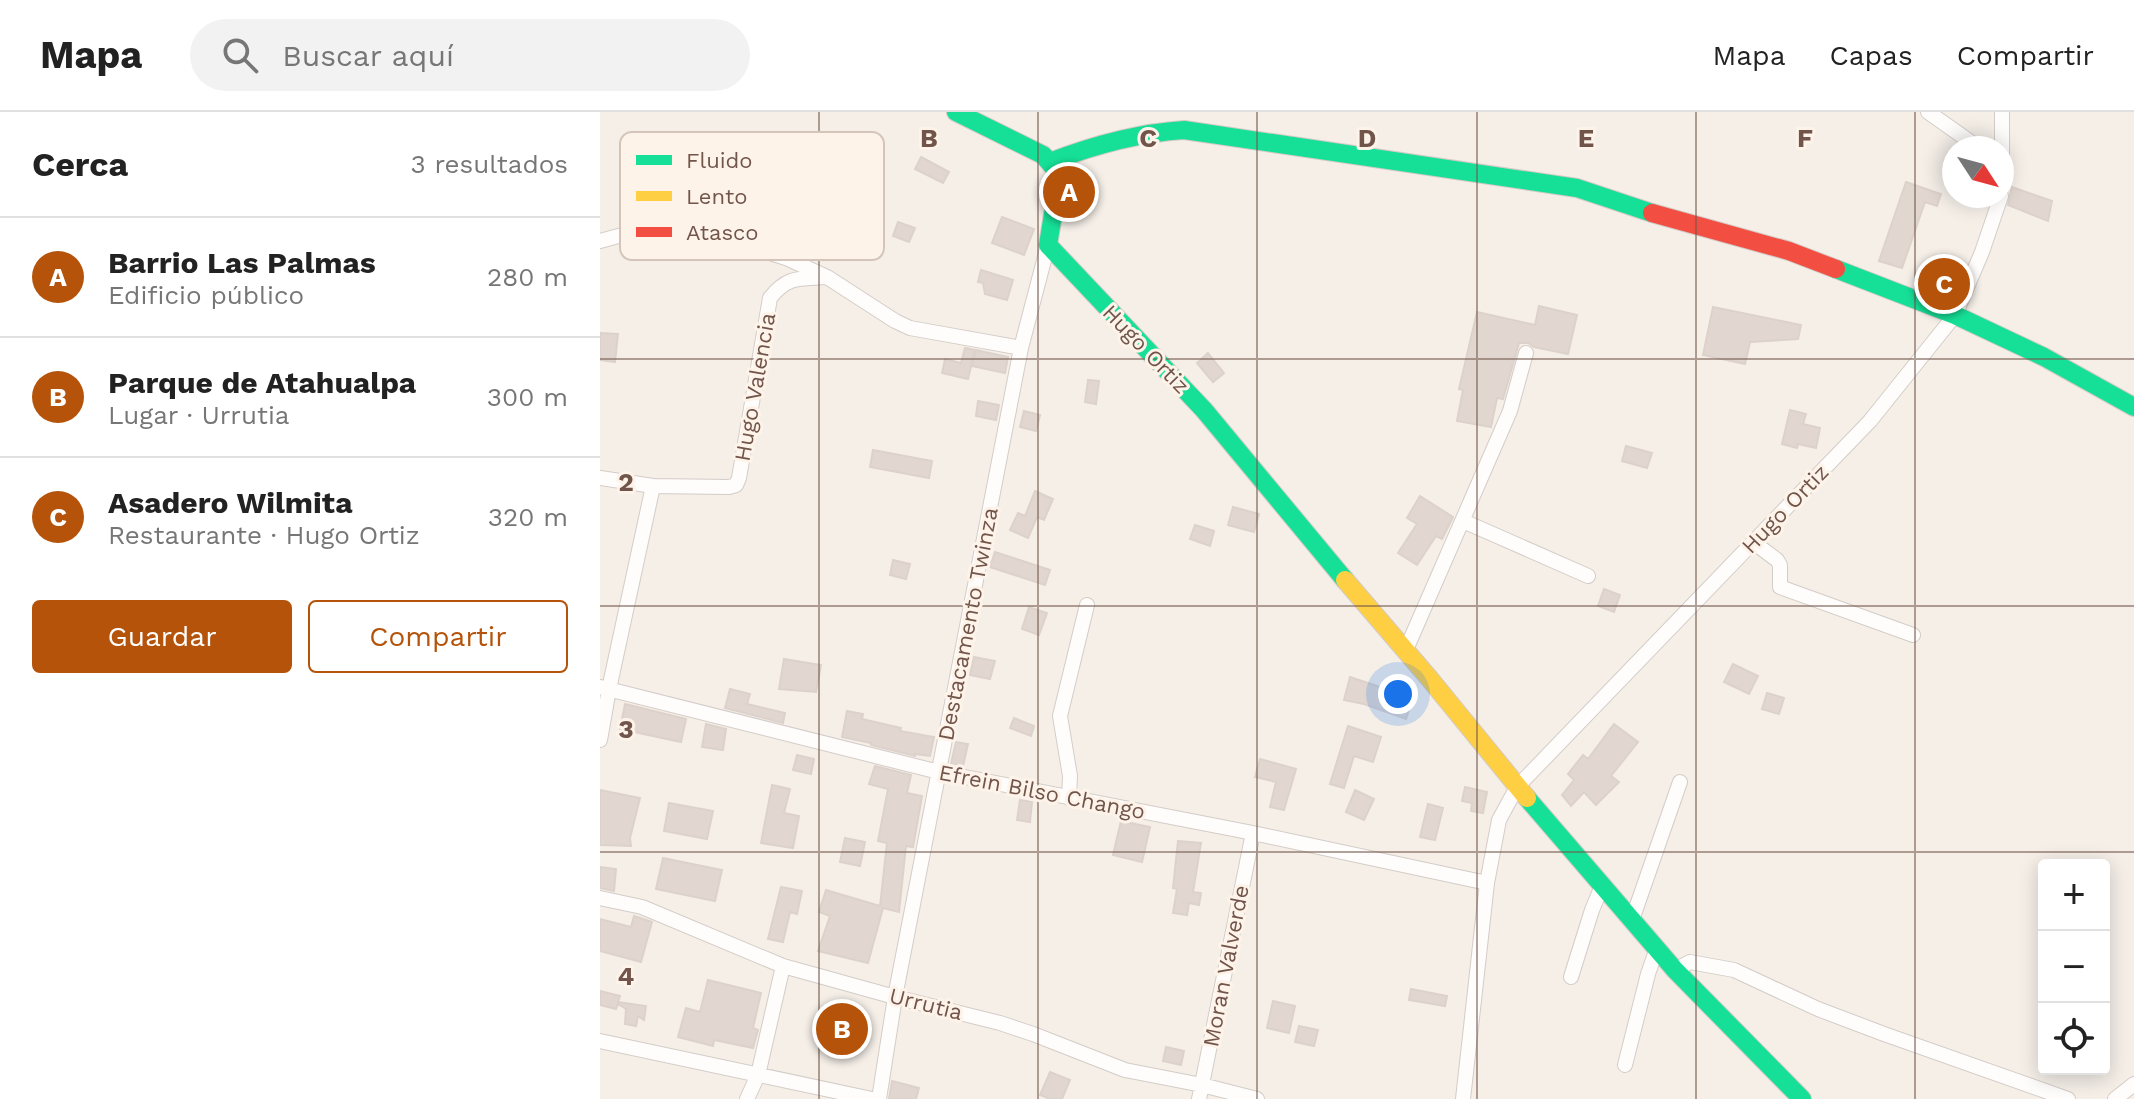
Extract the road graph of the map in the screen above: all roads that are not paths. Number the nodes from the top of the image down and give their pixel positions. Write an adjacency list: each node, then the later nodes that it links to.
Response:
1 (956, 112): 6 (street)
2 (1928, 112): 4 (street)
3 (2002, 112): 5 (street)
4 (1962, 136)
5 (2002, 136)
6 (1050, 162): 10 (street); 13 (street)
7 (1997, 208): 13 (street, Hugo Ortiz)
8 (620, 236): 9 (street)
9 (600, 241)
10 (1048, 245): 14 (street, Destacamento Twinza); 24 (street, Hugo Ortiz)
11 (790, 260): 12 (street)
12 (827, 277): 14 (street); 18 (street, Hugo Valencia)
13 (1955, 315): 16 (street); 20 (street, Hugo Ortiz)
14 (1021, 348): 27 (street, Destacamento Twinza)
15 (1526, 353): 19 (street)
16 (2134, 407)
17 (600, 478): 18 (street)
18 (653, 486): 25 (street)
19 (1463, 521): 21 (street); 24 (street)
20 (1753, 542): 23 (street); 29 (street, Hugo Ortiz)
21 (1588, 576)
22 (1087, 605): 30 (street)
23 (1913, 635)
24 (1405, 652): 29 (street, Hugo Ortiz)
25 (604, 688): 26 (street); 27 (street, Efrein Bilso Chango)
26 (600, 740)
27 (939, 772): 30 (street, Efrein Bilso Chango); 40 (street, Destacamento Twinza)
28 (1680, 782): 35 (street)
29 (1517, 787): 32 (street, Hugo Ortiz); 33 (street)
30 (1069, 798): 31 (street, Efrein Bilso Chango)
31 (1253, 833): 32 (street, Efrein Bilso Chango); 45 (street, Moran Valverde)
32 (1487, 883): 50 (street, Hugo Ortiz)
33 (1602, 886): 35 (street); 39 (street)
34 (600, 898): 37 (street, Urrutia)
35 (1632, 920): 36 (street)
36 (1657, 948): 38 (street); 42 (street)
37 (783, 966): 40 (street, Urrutia); 43 (street)
38 (1675, 970): 51 (street); 52 (street)
39 (1571, 977)
40 (895, 997): 45 (street, Urrutia); 48 (street, Destacamento Twinza)
41 (600, 1041): 43 (street)
42 (1625, 1065)
43 (758, 1075): 46 (street); 47 (street)
44 (2134, 1084): 53 (street)
45 (1200, 1092): 49 (street, Urrutia)
46 (747, 1099)
47 (872, 1099)
48 (879, 1099)
49 (1257, 1099)
50 (1463, 1099)
51 (1802, 1099)
52 (2068, 1099)
53 (2115, 1099)

